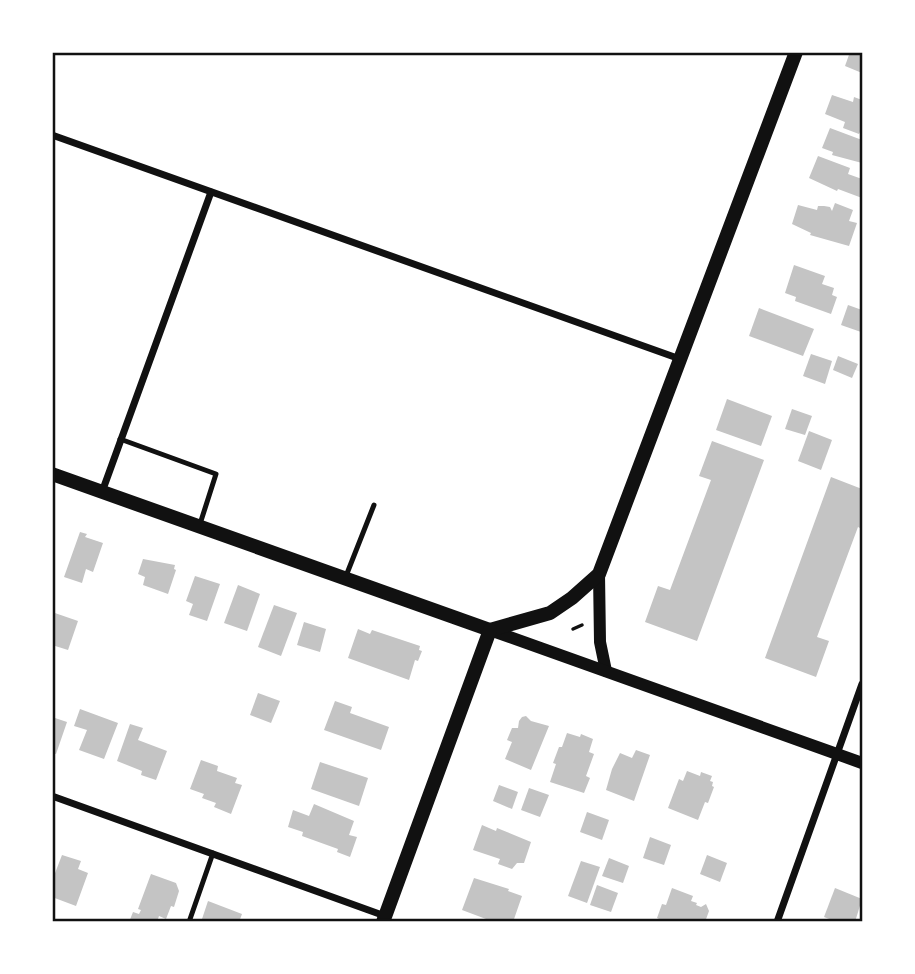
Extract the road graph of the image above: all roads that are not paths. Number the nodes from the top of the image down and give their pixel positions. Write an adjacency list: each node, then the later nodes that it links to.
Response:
1 (796, 52): 4 (main road)
2 (52, 135): 3 (street)
3 (211, 192): 4 (street); 5 (street)
4 (681, 359): 10 (main road)
5 (120, 439): 7 (street); 9 (lane)
6 (52, 474): 7 (main road)
7 (102, 492): 9 (main road)
8 (374, 505): 11 (lane)
9 (199, 527): 11 (main road)
10 (599, 574): 12 (main road); 13 (street)
11 (345, 579): 12 (main road)
12 (490, 630): 13 (street); 19 (main road)
13 (606, 671): 15 (street)
14 (863, 684): 15 (street)
15 (837, 754): 16 (street); 21 (street)
16 (863, 763)
17 (52, 796): 18 (street)
18 (213, 853): 19 (street); 20 (lane)
19 (384, 919)
20 (189, 922)
21 (777, 922)

